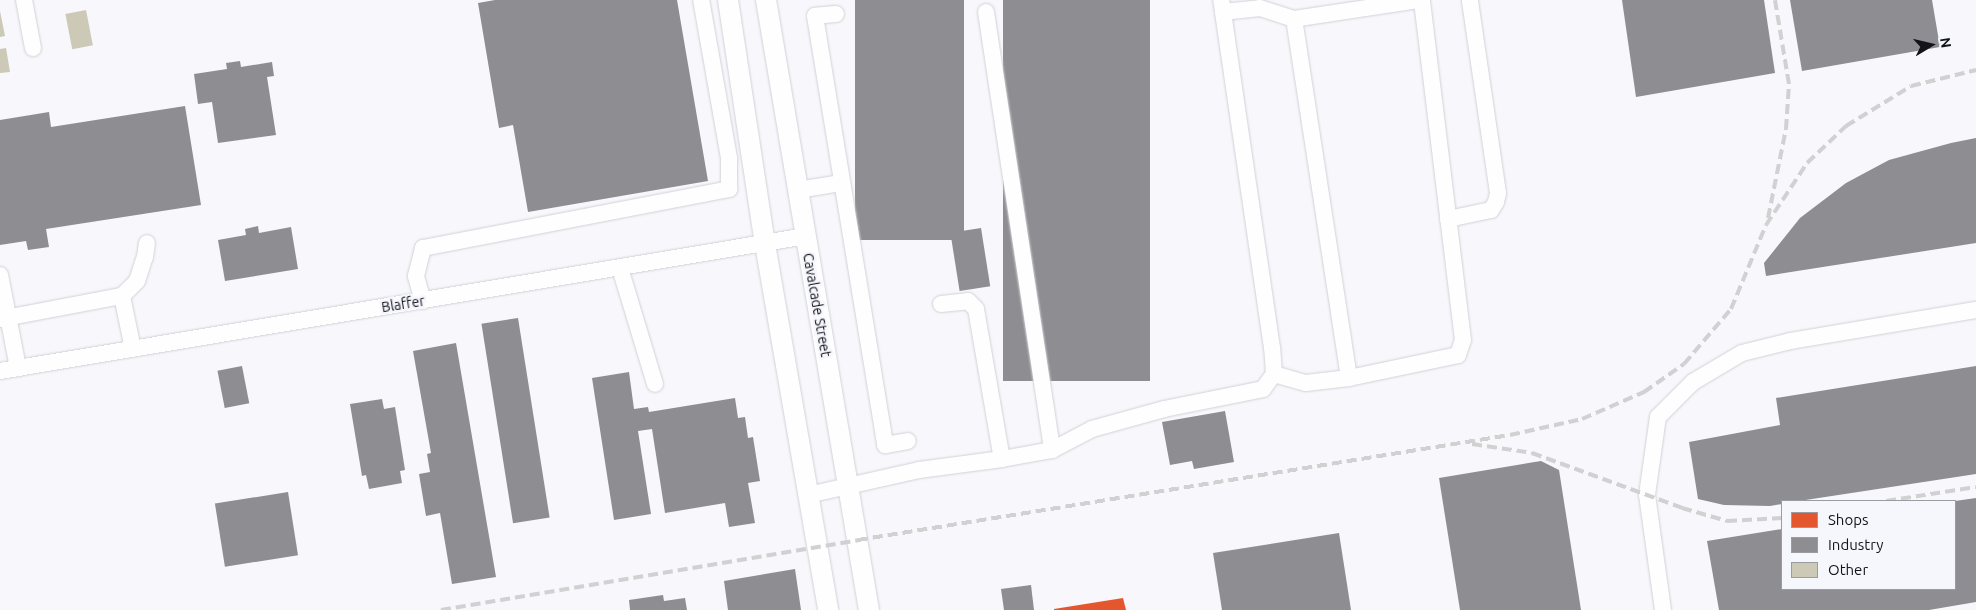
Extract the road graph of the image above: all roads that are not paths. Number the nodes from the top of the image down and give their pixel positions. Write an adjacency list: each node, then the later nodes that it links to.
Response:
1 (24, 0): 11 (street)
2 (700, 0): 14 (street)
3 (728, 0): 12 (main road)
4 (766, 0): 15 (main road, Cavalcade Street)
5 (1420, 0): 10 (street); 16 (street)
6 (1470, 0): 16 (street)
7 (1222, 6): 10 (street); 30 (street)
8 (986, 12): 34 (street)
9 (836, 14): 13 (street)
10 (1294, 19): 31 (street)
11 (33, 48)
12 (755, 179): 14 (street); 19 (main road)
13 (841, 183): 15 (street); 33 (street)
14 (729, 190): 23 (street)
15 (798, 190): 17 (main road, Cavalcade Street)
16 (1448, 219): 31 (street)
17 (806, 236): 19 (street, Blaffer); 36 (main road, Cavalcade Street)
18 (147, 243): 22 (street)
19 (765, 244): 20 (street, Blaffer); 37 (main road)
20 (620, 268): 23 (street, Blaffer); 32 (street)
21 (0, 275): 26 (street)
22 (122, 296): 26 (street); 27 (street)
23 (422, 301): 27 (street, Blaffer)
24 (941, 304): 35 (street)
25 (1976, 310): 40 (street)
26 (4, 319): 28 (street)
27 (133, 349): 28 (street, Blaffer)
28 (18, 368): 29 (street, Blaffer)
29 (0, 371)
30 (1274, 374): 31 (street); 34 (street)
31 (1349, 378)
32 (655, 384)
33 (908, 441)
34 (1052, 450): 35 (street)
35 (1002, 459): 36 (street)
36 (849, 487): 37 (street); 39 (main road, Cavalcade Street)
37 (808, 495): 38 (main road)
38 (828, 610)
39 (869, 610)
40 (1663, 610)

